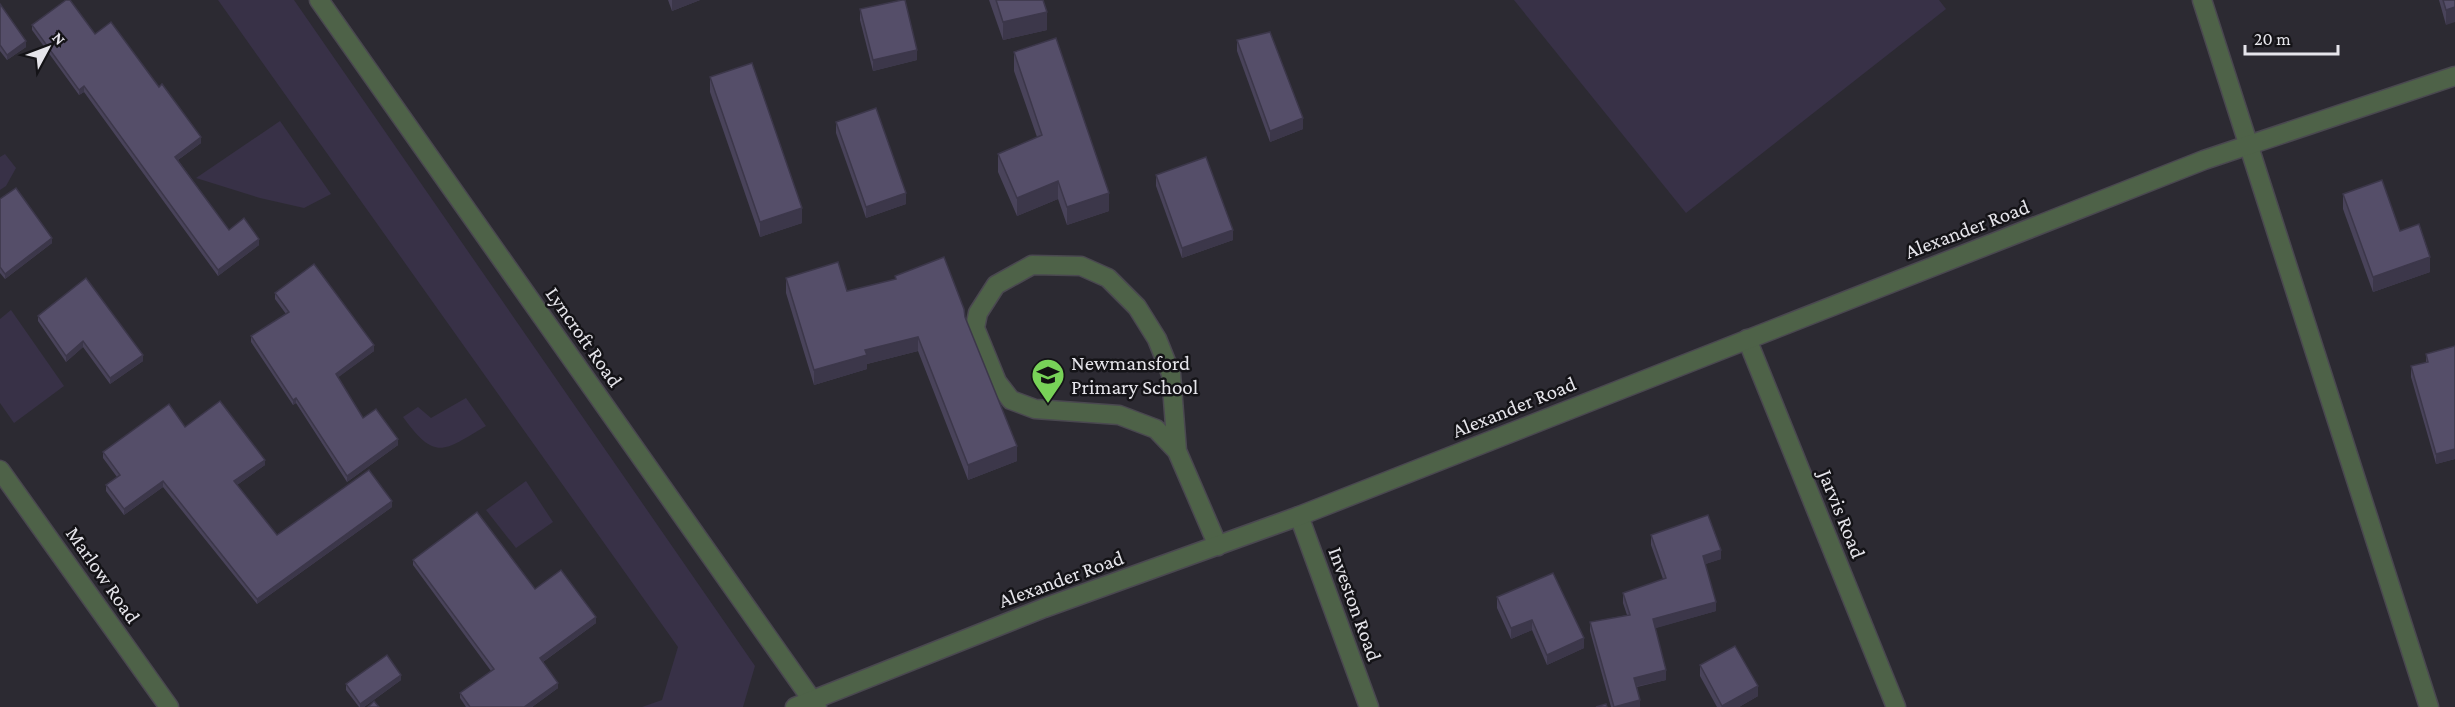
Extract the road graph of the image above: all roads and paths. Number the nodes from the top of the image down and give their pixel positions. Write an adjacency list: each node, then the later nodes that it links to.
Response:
1 (319, 0): 10 (street, Lyncroft Road)
2 (2202, 0): 4 (street)
3 (2455, 76): 4 (street, Alexander Road)
4 (2248, 143): 5 (street, Alexander Road); 15 (street)
5 (1747, 339): 8 (street, Alexander Road); 14 (street, Jarvis Road)
6 (1177, 451): 6 (street); 9 (street)
7 (0, 471): 11 (street, Marlow Road)
8 (1299, 516): 9 (street, Alexander Road); 13 (street, Investon Road)
9 (1218, 546): 10 (street, Alexander Road)
10 (815, 703): 12 (street, Alexander Road)
11 (169, 707)
12 (795, 707)
13 (1368, 707)
14 (1896, 707)
15 (2429, 707)

